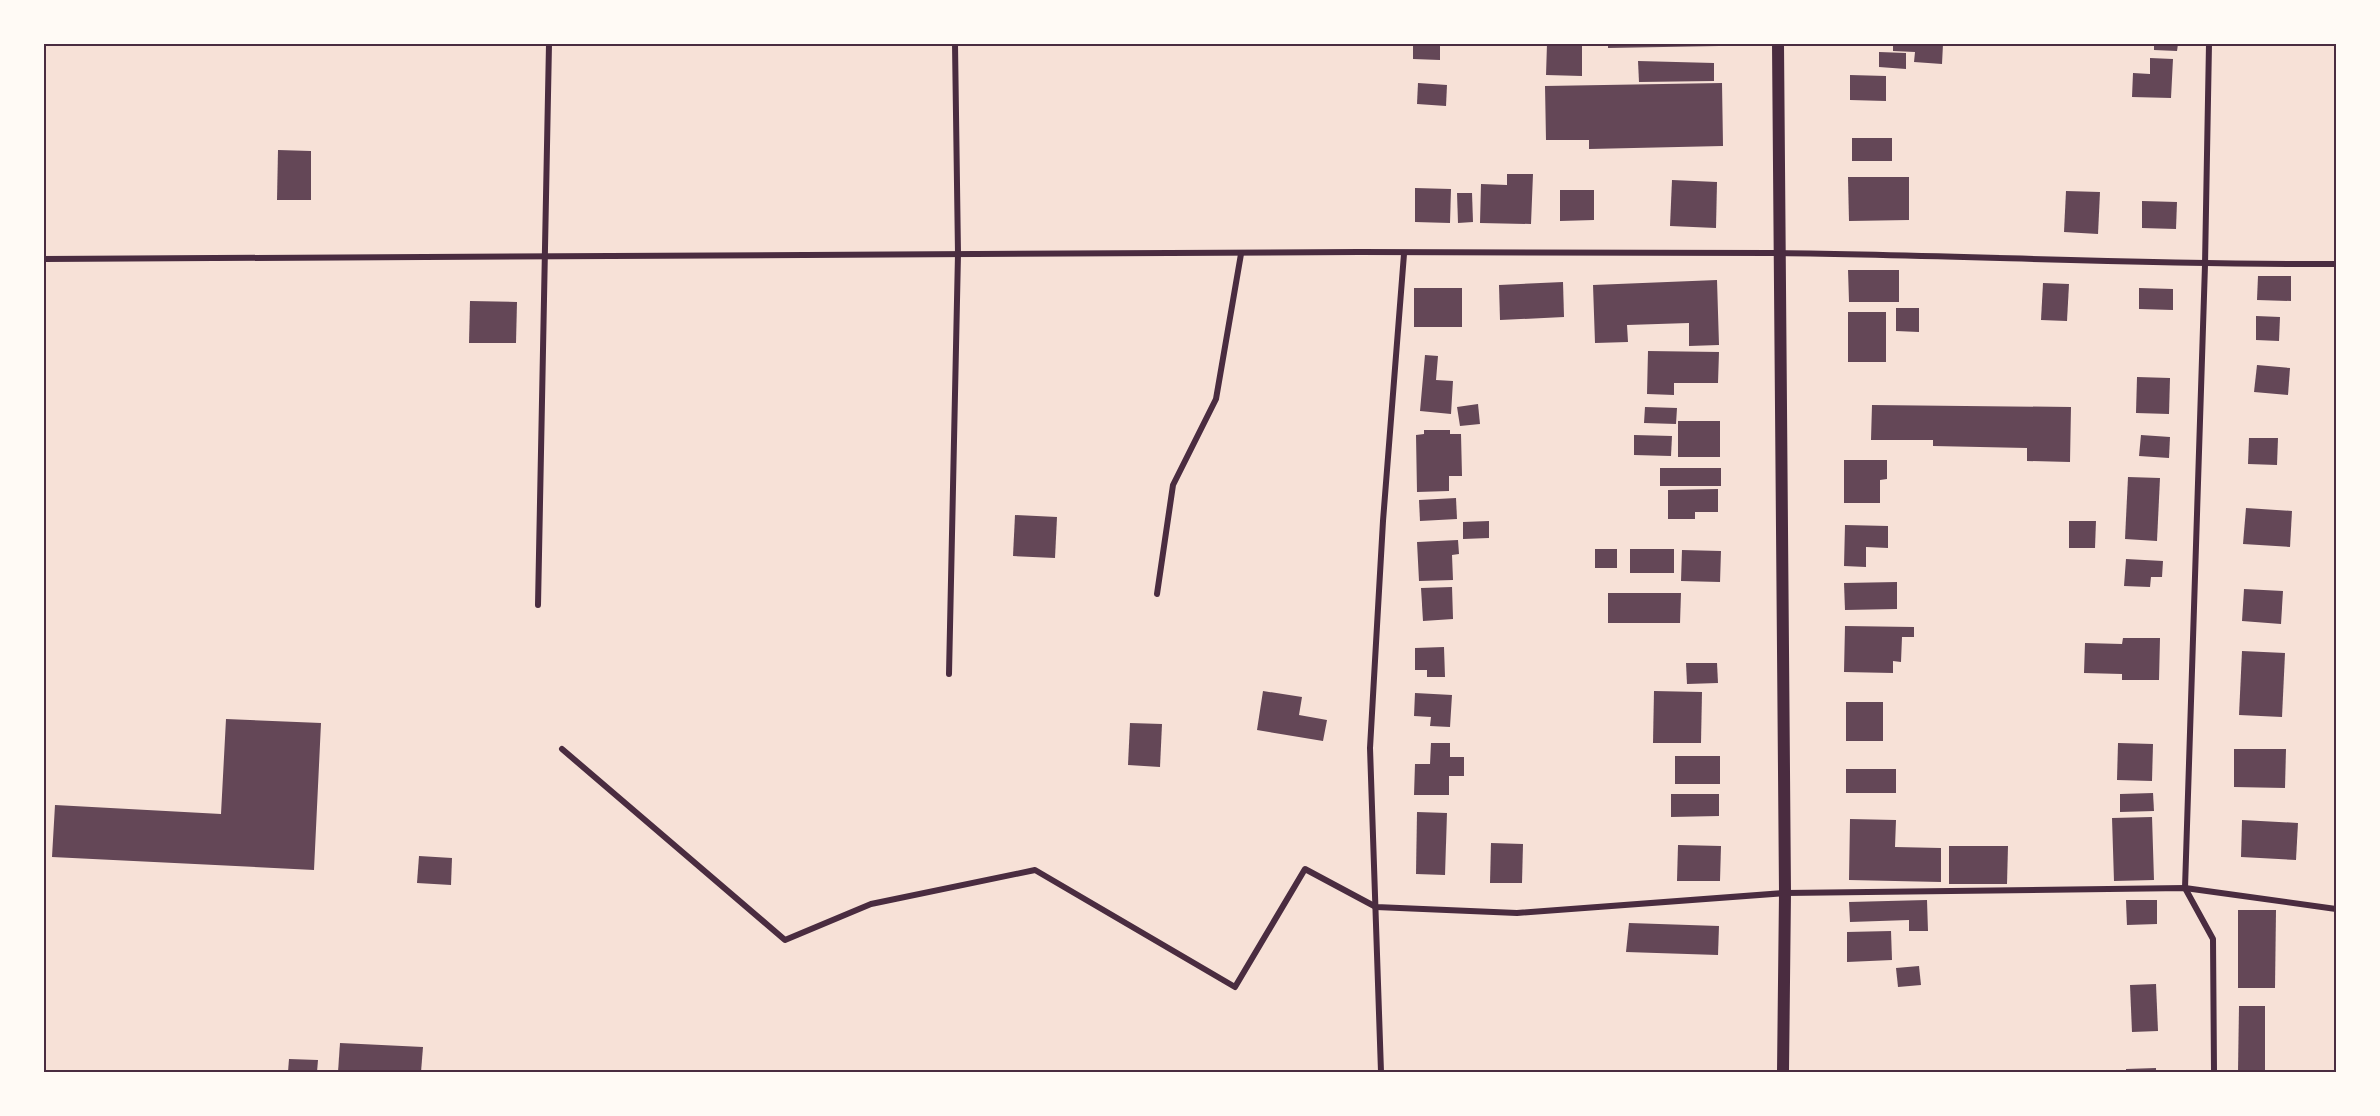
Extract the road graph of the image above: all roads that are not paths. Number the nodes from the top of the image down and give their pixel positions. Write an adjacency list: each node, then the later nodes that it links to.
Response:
1 (549, 44): 6 (street)
2 (955, 44): 7 (street)
3 (1778, 44): 5 (main road)
4 (2209, 44): 12 (street)
5 (1778, 253): 9 (street); 12 (street); 18 (main road)
6 (545, 254): 7 (street); 10 (street); 14 (street)
7 (958, 254): 8 (street); 15 (street)
8 (1241, 254): 9 (street); 13 (street)
9 (1404, 254): 19 (street)
10 (44, 259)
11 (2337, 264): 12 (street)
12 (2205, 265): 17 (street)
13 (1157, 594)
14 (538, 605)
15 (949, 674)
16 (562, 748): 19 (street)
17 (2185, 888): 18 (street); 20 (street); 23 (street)
18 (1785, 893): 19 (street); 22 (main road)
19 (1376, 907): 21 (street)
20 (2337, 909)
21 (1381, 1072)
22 (1783, 1072)
23 (2214, 1072)

